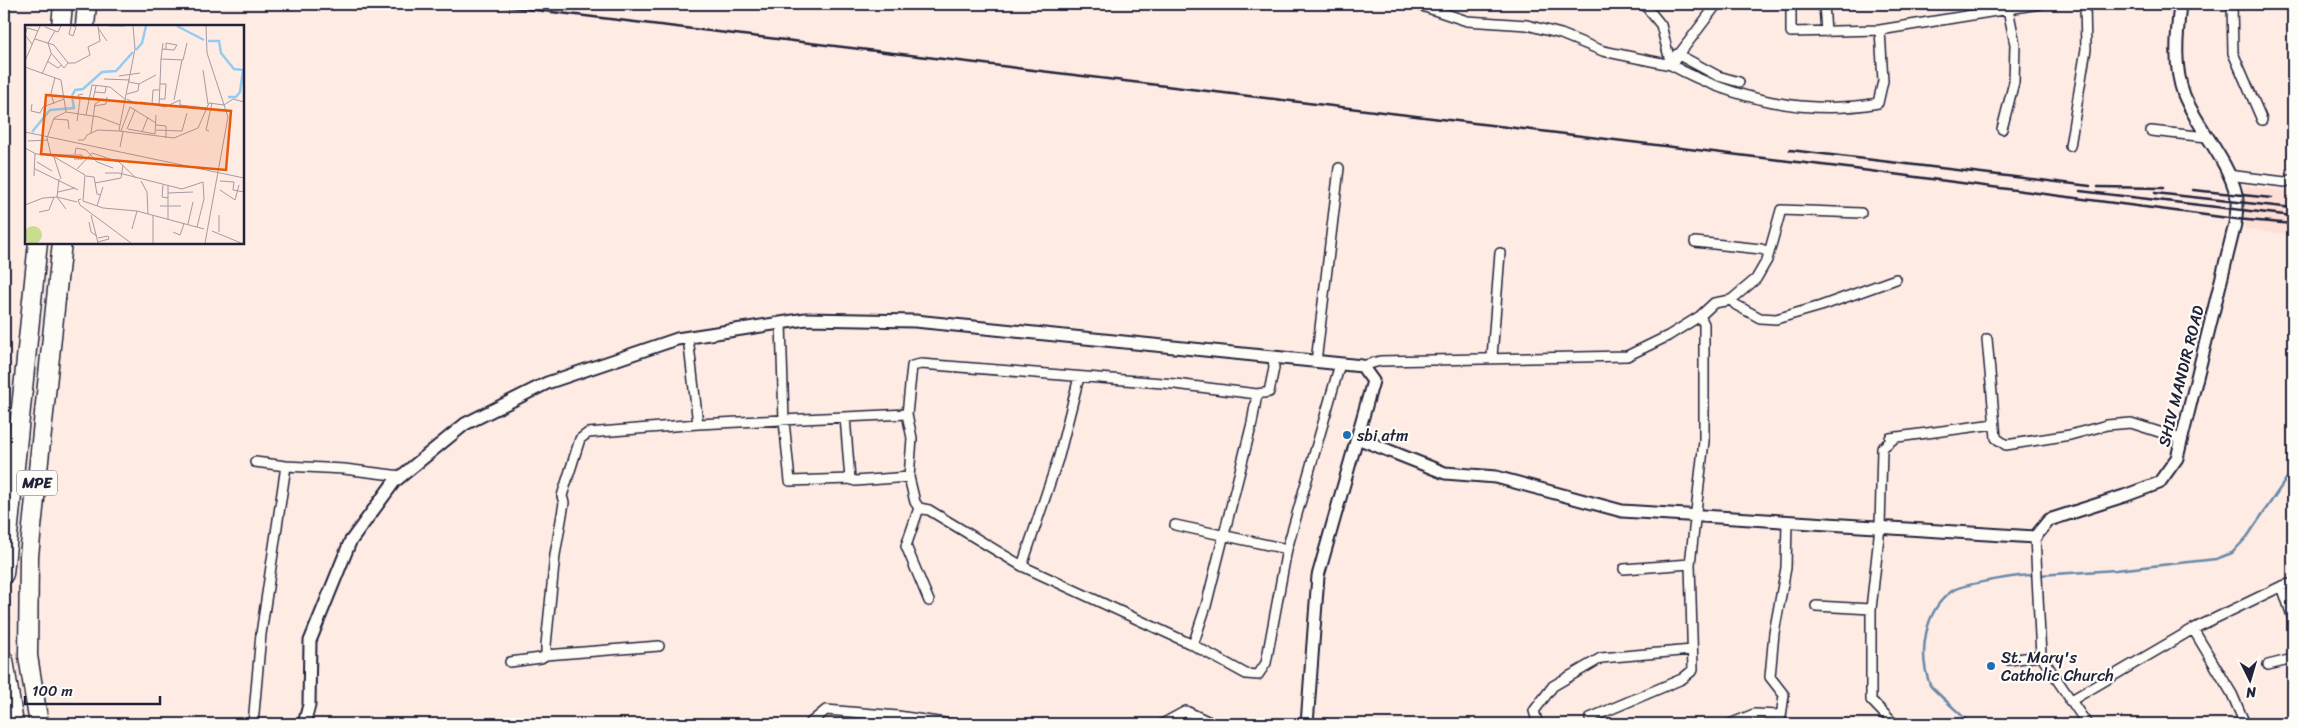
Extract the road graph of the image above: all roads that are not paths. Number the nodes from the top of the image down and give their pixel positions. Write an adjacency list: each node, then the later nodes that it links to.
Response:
1 (63, 4): 13 (highway)
2 (88, 4): 14 (highway)
3 (1416, 4): 18 (street)
4 (1644, 4): 18 (street)
5 (1717, 4): 17 (street)
6 (1790, 4): 16 (street)
7 (1824, 4): 16 (street)
8 (2040, 4): 12 (street)
9 (2085, 4): 24 (street)
10 (2180, 4): 23 (street, SHIV MANDIR ROAD)
11 (2232, 4): 20 (street)
12 (2008, 9): 15 (street); 21 (street)
13 (61, 25)
14 (85, 25)
15 (1880, 30): 16 (street); 18 (street)
16 (1826, 32)
17 (1677, 54): 18 (street); 19 (street)
18 (1671, 65)
19 (1739, 82)
20 (2262, 120)
21 (2002, 129)
22 (2151, 131): 23 (street)
23 (2207, 136): 26 (street, SHIV MANDIR ROAD)
24 (2070, 146)
25 (1339, 168): 42 (street)
26 (2228, 175): 27 (street); 55 (street, SHIV MANDIR ROAD)
27 (2293, 179)
28 (1861, 213): 33 (street)
29 (1695, 242): 33 (street)
30 (38, 244): 72 (highway, MPE)
31 (62, 244): 94 (highway, MPE)
32 (1500, 252): 40 (street)
33 (1769, 252): 35 (street)
34 (1896, 279): 35 (street)
35 (1731, 300): 36 (street)
36 (1700, 316): 40 (street); 62 (street)
37 (781, 323): 38 (street); 41 (street); 49 (street)
38 (688, 337): 50 (street); 58 (street)
39 (1987, 340): 51 (street)
40 (1492, 357): 44 (street)
41 (1273, 358): 42 (street); 46 (street)
42 (1316, 362): 43 (street)
43 (1340, 364): 44 (street); 68 (street)
44 (1362, 366): 53 (street)
45 (1079, 377): 46 (street); 47 (street); 70 (street)
46 (1257, 394): 66 (street)
47 (907, 414): 48 (street); 59 (street)
48 (845, 417): 49 (street); 60 (street)
49 (784, 421): 50 (street); 60 (street)
50 (698, 424): 83 (street)
51 (1994, 424): 52 (street); 55 (street)
52 (1896, 437): 54 (street); 65 (street)
53 (1357, 438): 62 (street); 101 (street)
54 (1885, 439)
55 (2181, 439): 67 (street, SHIV MANDIR ROAD)
56 (254, 462): 57 (street)
57 (286, 466): 58 (street); 95 (street)
58 (401, 476): 96 (street)
59 (909, 477): 60 (street); 61 (street)
60 (850, 479)
61 (919, 508): 70 (street); 75 (street)
62 (1694, 516): 63 (street); 69 (street)
63 (1787, 522): 65 (street); 92 (street)
64 (1174, 525): 66 (street)
65 (1880, 527): 67 (street); 77 (street)
66 (1222, 536): 68 (street); 80 (street)
67 (2034, 536): 84 (street)
68 (1287, 549): 80 (street)
69 (1690, 564): 71 (street); 82 (street)
70 (1022, 566): 80 (street)
71 (1624, 569)
72 (4, 574)
73 (2293, 583): 74 (street)
74 (2282, 586): 78 (street); 79 (street)
75 (929, 601)
76 (1816, 606): 77 (street)
77 (1871, 609): 105 (street)
78 (2293, 618)
79 (2193, 629): 90 (street); 107 (street)
80 (1193, 645)
81 (659, 646): 83 (street)
82 (1692, 650): 102 (street); 103 (street)
83 (546, 654): 88 (street)
84 (2041, 656): 87 (street); 90 (street)
85 (2293, 659): 89 (street)
86 (4, 660): 93 (highway)
87 (2010, 660)
88 (510, 662)
89 (2268, 665)
90 (2070, 701): 106 (street)
91 (898, 720): 97 (street); 98 (street)
92 (1780, 720): 104 (street)
93 (14, 724)
94 (39, 724)
95 (253, 724)
96 (304, 724)
97 (809, 724)
98 (952, 724)
99 (1162, 724): 100 (street)
100 (1214, 724)
101 (1307, 724)
102 (1538, 724)
103 (1591, 724)
104 (1730, 724)
105 (1894, 724)
106 (2087, 724)
107 (2245, 724)

